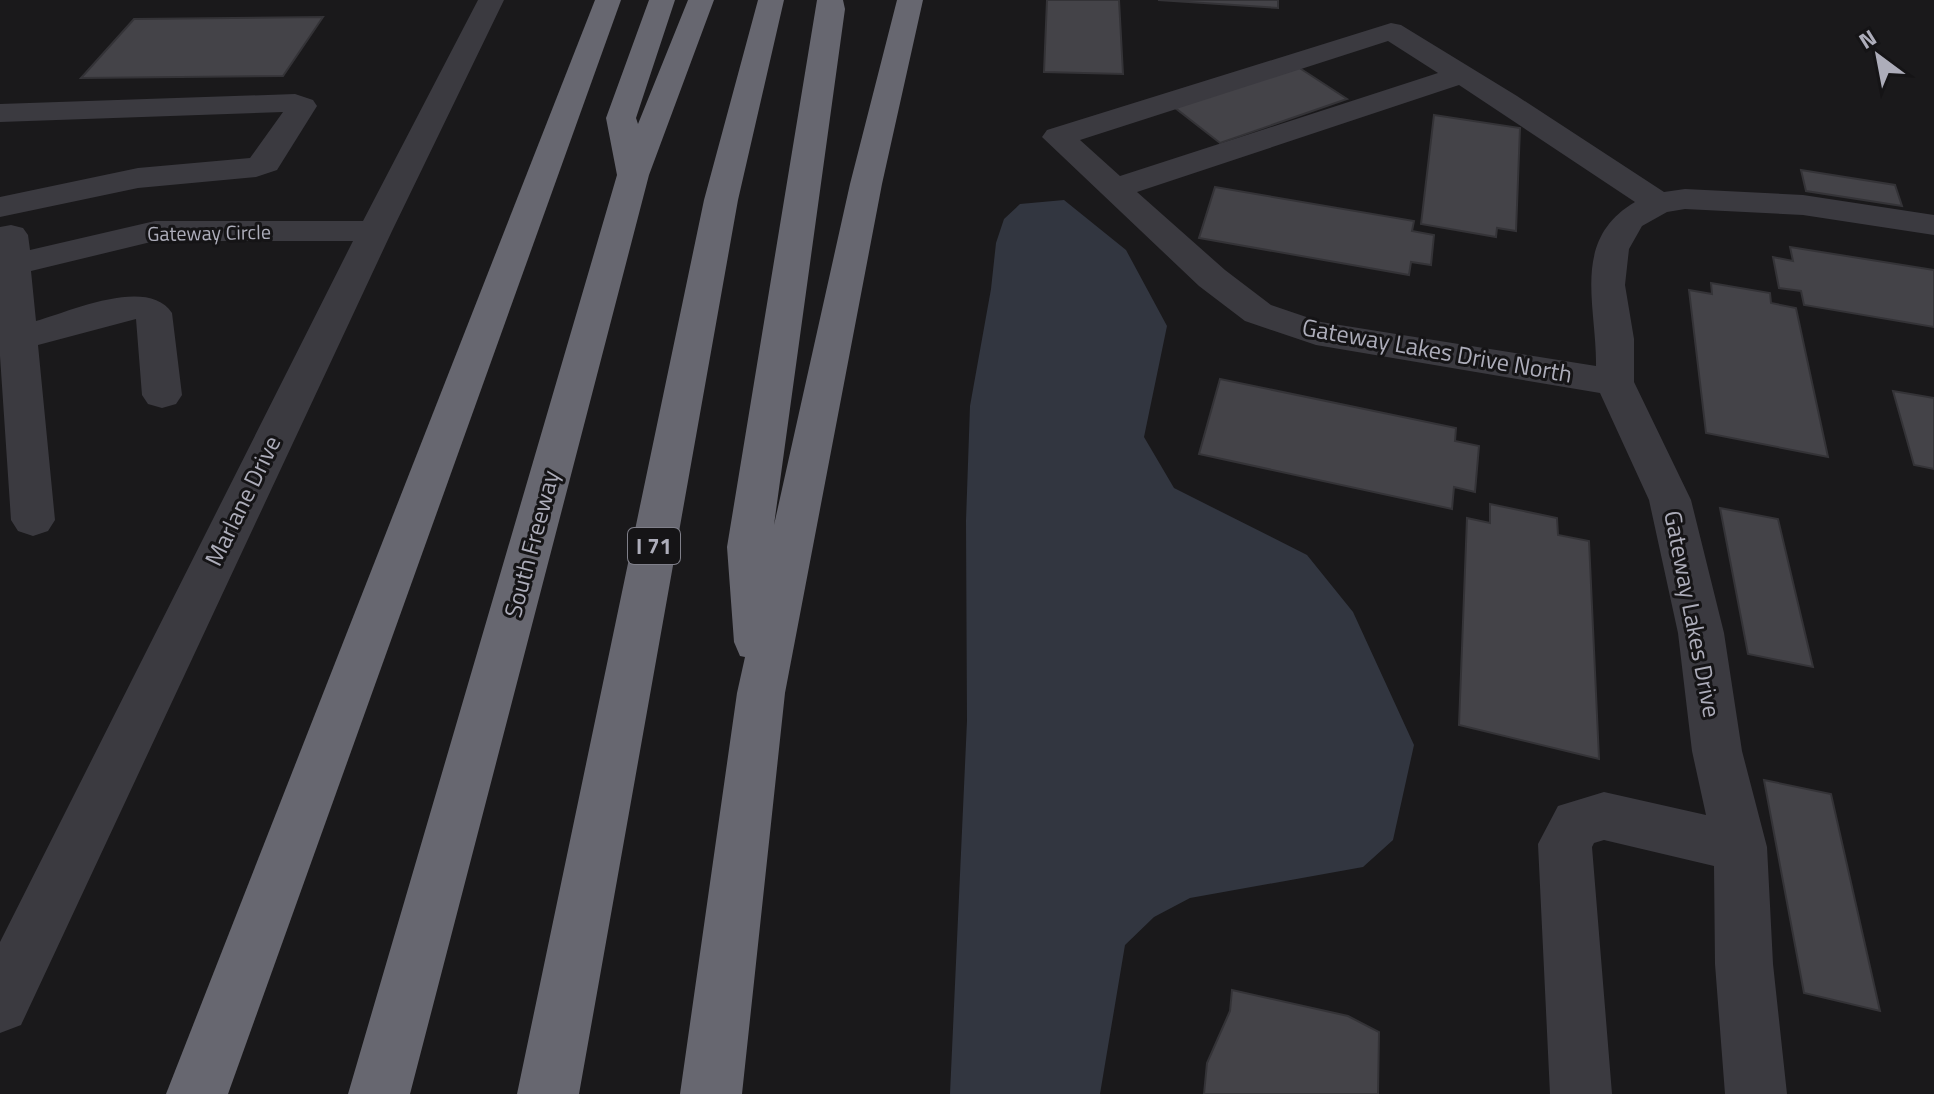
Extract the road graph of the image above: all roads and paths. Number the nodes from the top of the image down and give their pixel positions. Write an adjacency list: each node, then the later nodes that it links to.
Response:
1 (491, 0): 15 (street, Marlane Drive)
2 (608, 0): 24 (highway)
3 (662, 0): 10 (highway)
4 (701, 0): 10 (highway, South Freeway)
5 (771, 0): 26 (highway, I 71)
6 (910, 0): 21 (highway)
7 (832, 3): 21 (highway)
8 (1461, 75): 11 (street); 11 (street, Gateway Lakes Drive North); 12 (street, Gateway Lakes Drive North)
9 (0, 113): 13 (street)
10 (633, 175): 25 (highway, South Freeway)
11 (1116, 188): 18 (street, Gateway Lakes Drive North)
12 (1658, 203): 14 (street); 18 (street, Gateway Lakes Drive)
13 (5, 205): 16 (street)
14 (1934, 225)
15 (375, 231): 16 (street, Gateway Circle); 23 (street, Marlane Drive)
16 (6, 266): 17 (street)
17 (9, 341): 19 (street); 20 (street)
18 (1615, 382): 22 (street, Gateway Lakes Drive)
19 (162, 395)
20 (33, 520)
21 (761, 693): 27 (highway)
22 (1740, 847): 28 (street); 29 (street, Gateway Lakes Drive)
23 (0, 1004)
24 (197, 1094)
25 (379, 1094)
26 (548, 1094)
27 (711, 1094)
28 (1581, 1094)
29 (1756, 1094)

